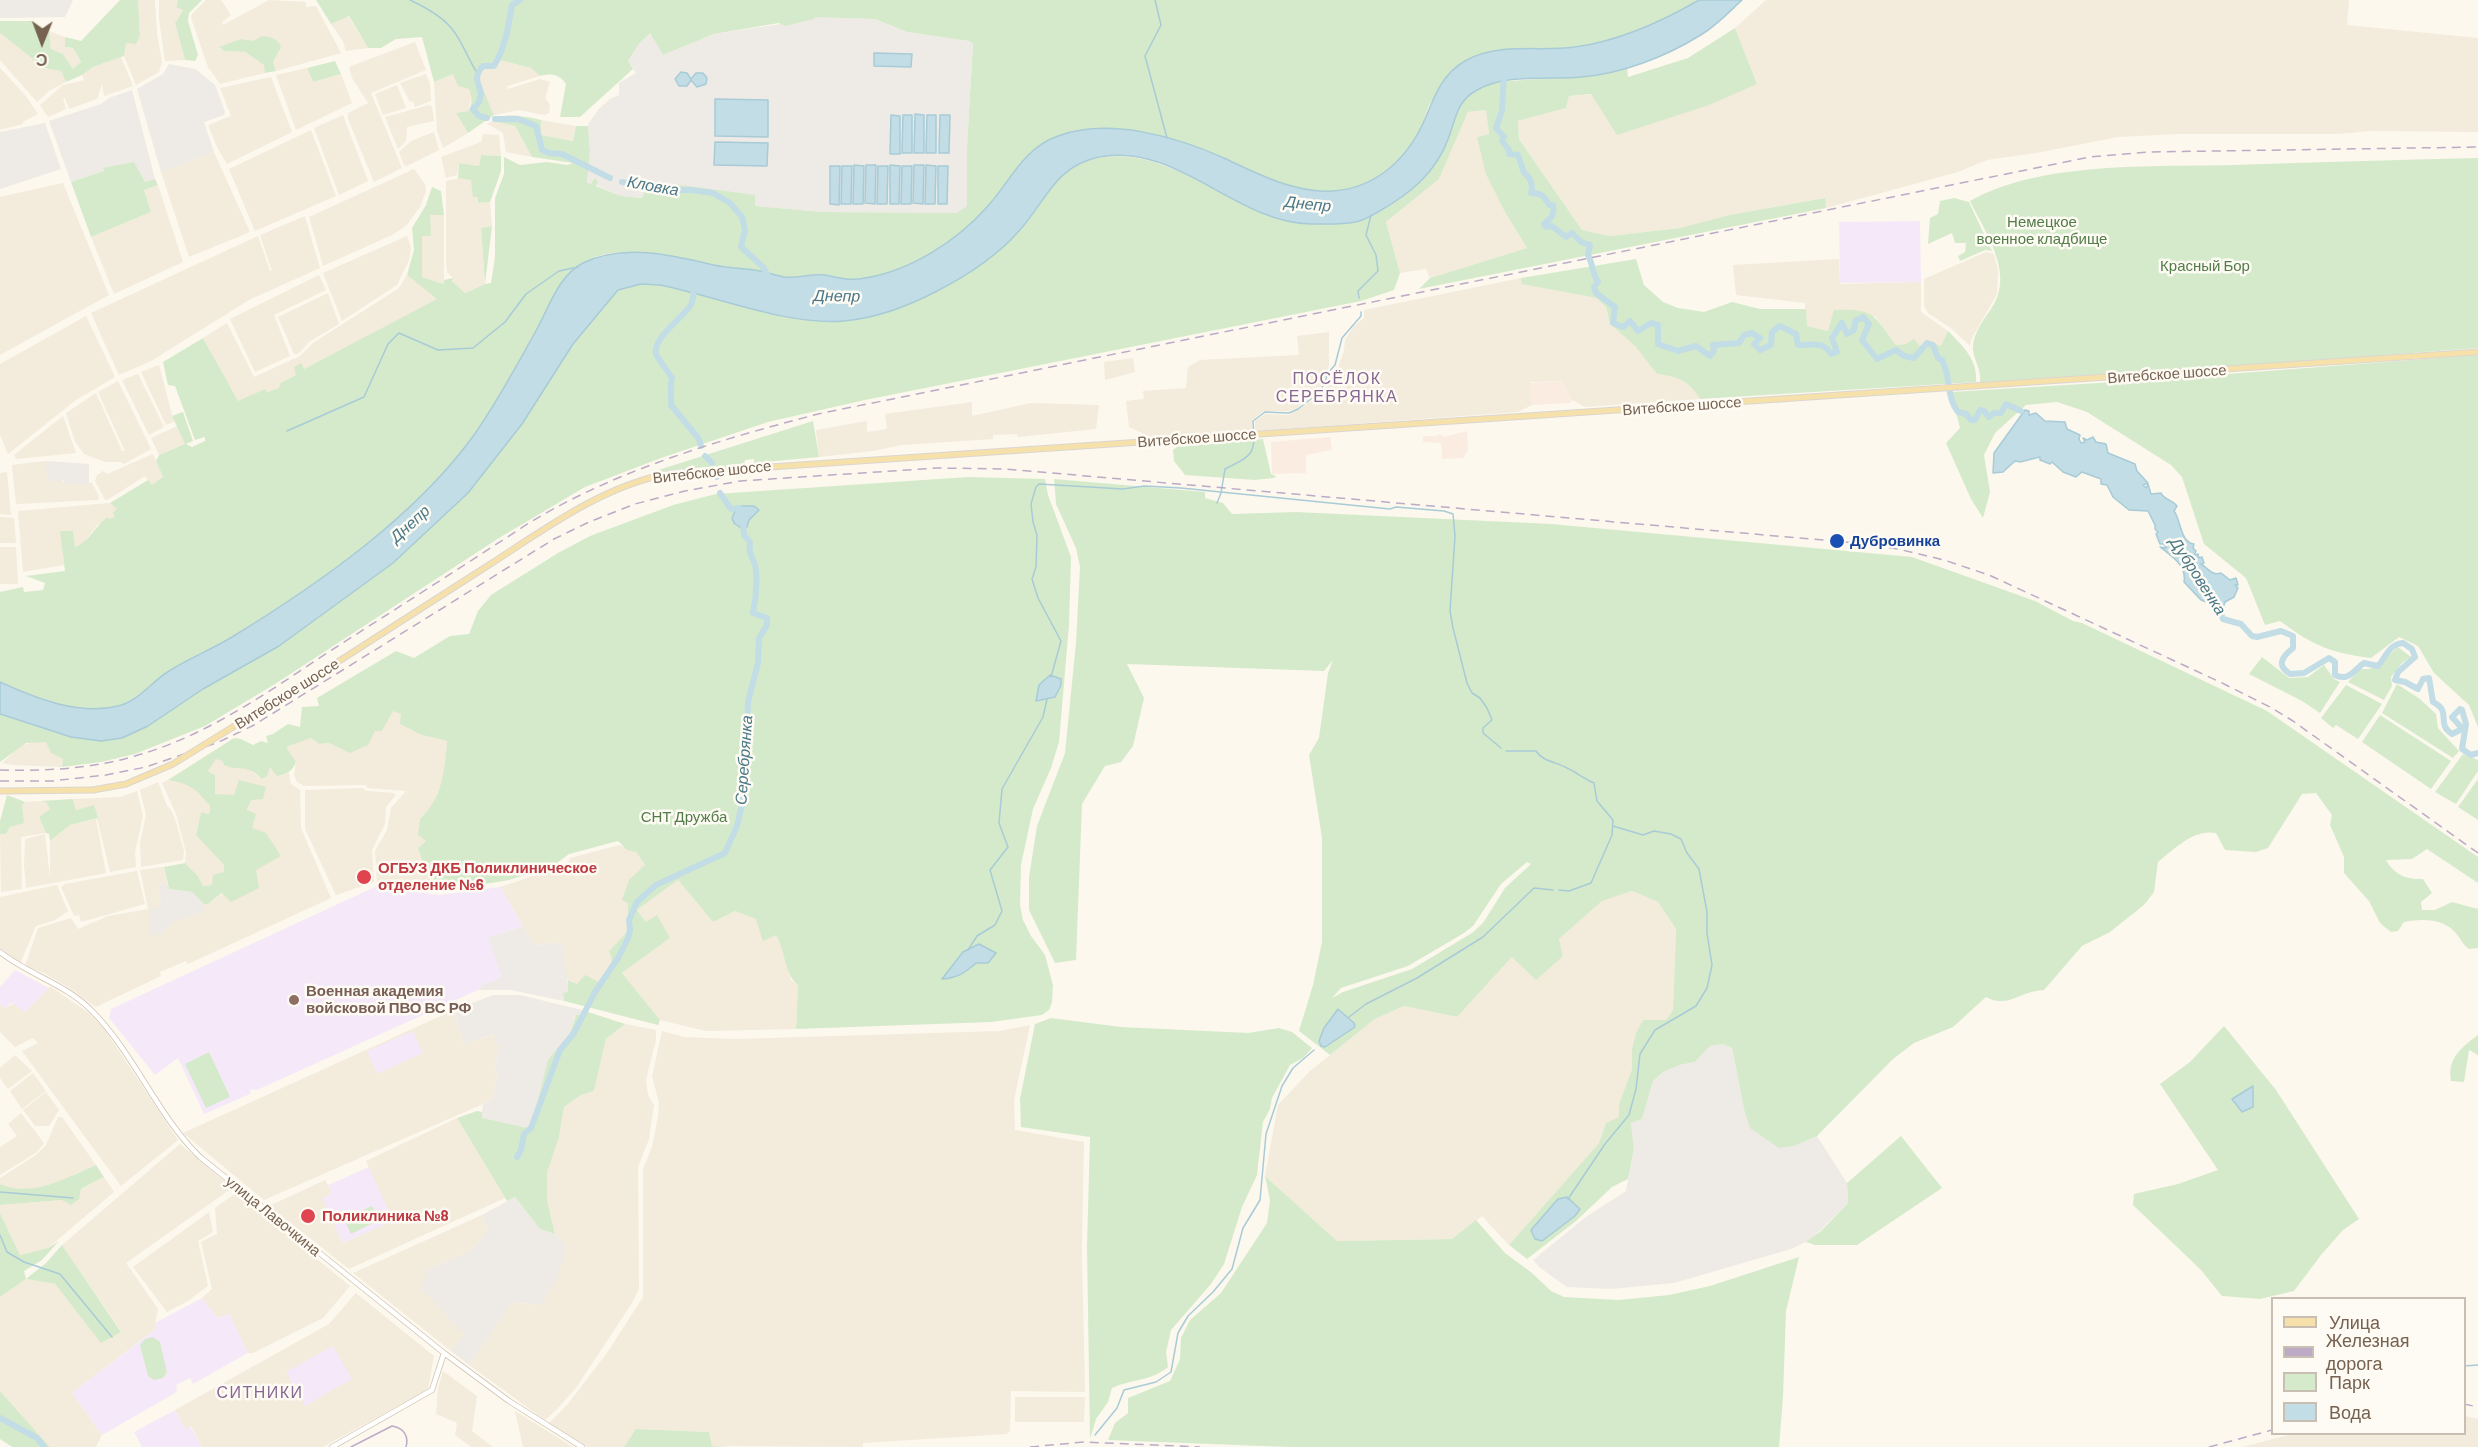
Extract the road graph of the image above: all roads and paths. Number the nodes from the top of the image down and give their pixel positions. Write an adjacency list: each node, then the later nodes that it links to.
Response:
1 (2478, 352): 2 (main road, Витебское шоссе, bridge)
2 (1, 791)
3 (0, 952): 4 (main road, улица Лавочкина)
4 (444, 1353): 5 (main road); 6 (main road, улица Лавочкина)
5 (332, 1447)
6 (582, 1447)

